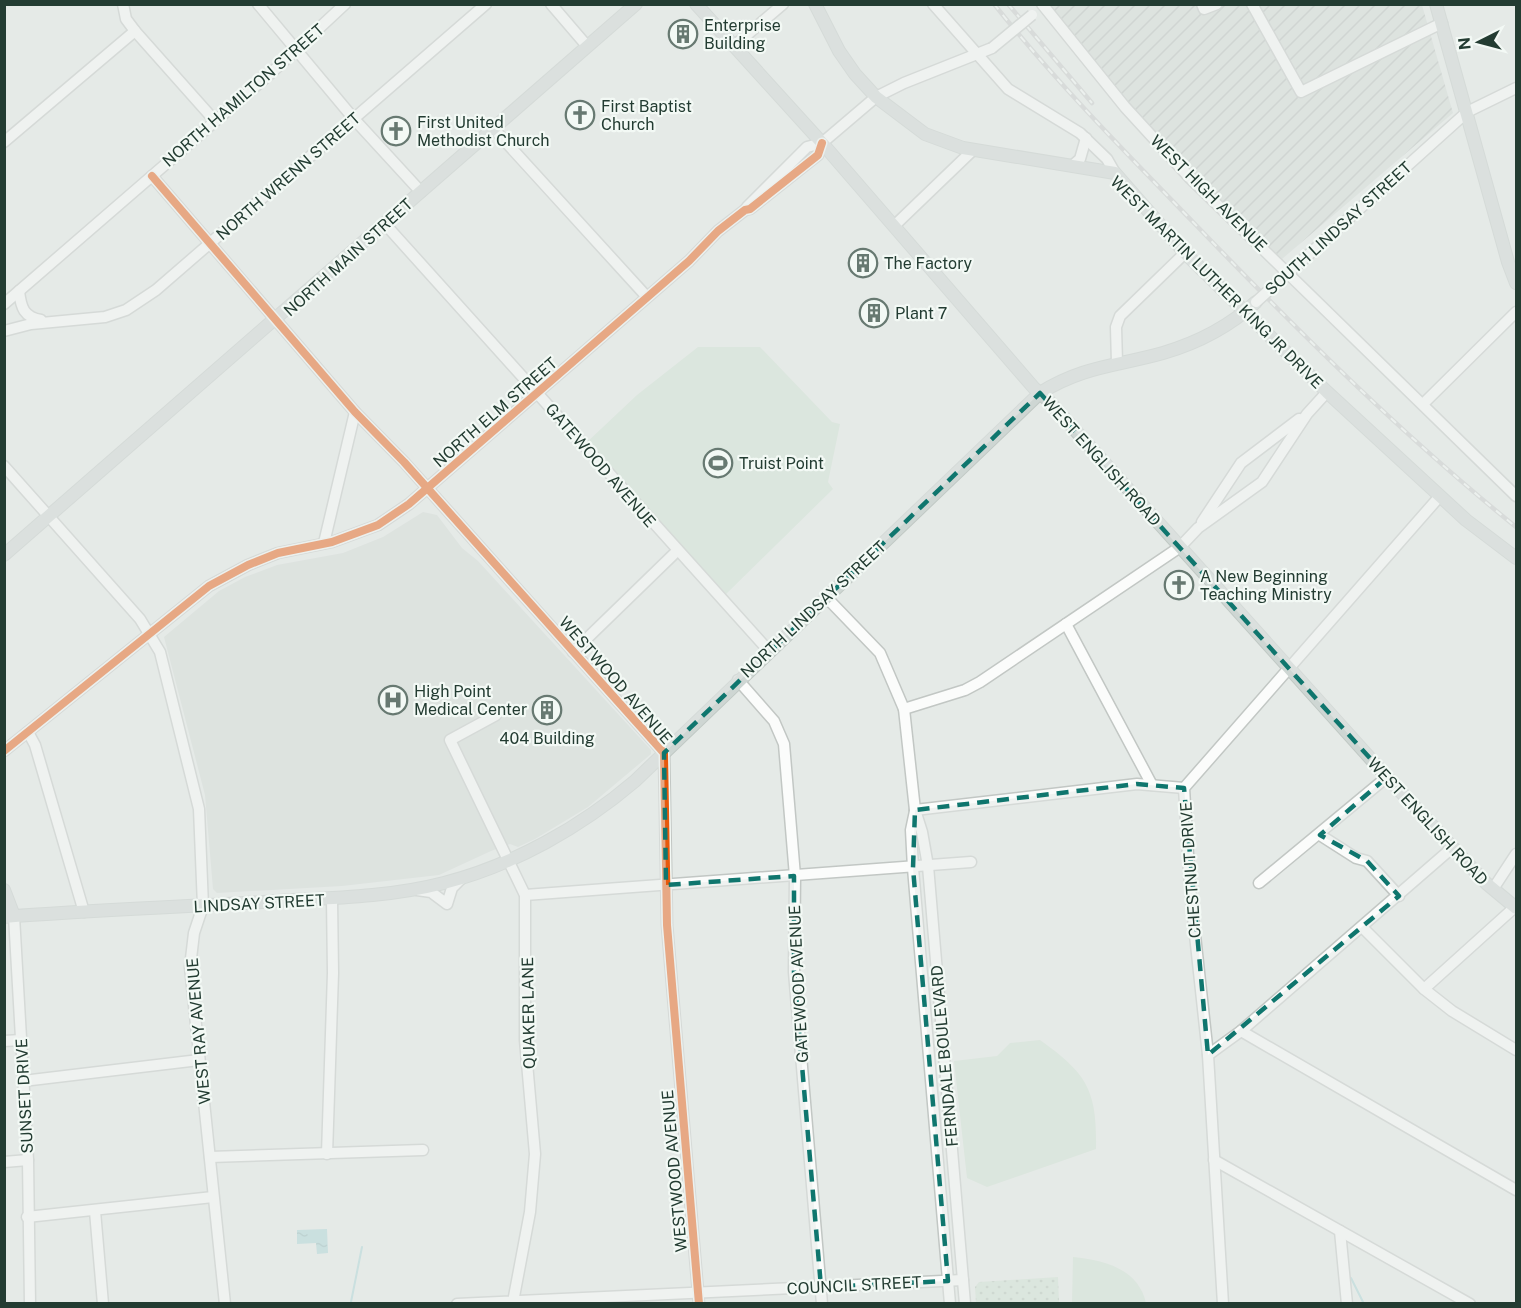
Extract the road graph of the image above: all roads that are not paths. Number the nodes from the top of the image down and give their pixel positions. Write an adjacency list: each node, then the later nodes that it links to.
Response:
1 (123, 4): 17 (street)
2 (258, 4): 20 (street)
3 (345, 4): 20 (street, NORTH HAMILTON STREET)
4 (486, 4): 25 (street, NORTH WRENN STREET)
5 (551, 4): 18 (street)
6 (636, 4): 18 (main road, NORTH MAIN STREET)
7 (696, 4): 19 (main road, WEST ENGLISH ROAD)
8 (783, 4): 19 (street)
9 (815, 4): 23 (main road, WEST MARTIN LUTHER KING JR DRIVE)
10 (933, 4): 21 (street)
11 (1217, 4): 15 (street)
12 (1252, 4): 16 (street)
13 (1437, 4): 16 (main road)
14 (1044, 5): 21 (street, NORTH ELM STREET, bridge); 40 (street, WEST HIGH AVENUE)
15 (1203, 7)
16 (1442, 22): 24 (main road)
17 (135, 31): 26 (street); 29 (street)
18 (587, 46): 27 (main road, NORTH MAIN STREET)
19 (734, 46): 30 (main road, WEST ENGLISH ROAD)
20 (296, 50): 25 (street); 26 (street, NORTH HAMILTON STREET)
21 (978, 55): 23 (street, NORTH ELM STREET); 28 (street)
22 (1516, 88): 24 (street, SOUTH LINDSAY STREET)
23 (876, 97): 30 (street, NORTH ELM STREET); 31 (main road, WEST MARTIN LUTHER KING JR DRIVE)
24 (1467, 112): 40 (street, SOUTH LINDSAY STREET); 41 (main road)
25 (354, 118): 35 (street); 38 (street, NORTH WRENN STREET)
26 (215, 121): 34 (street, NORTH HAMILTON STREET)
27 (493, 128): 35 (main road, NORTH MAIN STREET); 43 (street)
28 (1086, 138): 32 (street); 33 (street)
29 (4, 142)
30 (822, 143): 37 (main road, WEST ENGLISH ROAD); 43 (street, NORTH ELM STREET)
31 (973, 150): 32 (main road, WEST MARTIN LUTHER KING JR DRIVE); 37 (street)
32 (1072, 166): 33 (main road, WEST MARTIN LUTHER KING JR DRIVE)
33 (1114, 173): 39 (main road, WEST MARTIN LUTHER KING JR DRIVE)
34 (152, 176): 38 (street, WESTWOOD AVENUE); 42 (street, NORTH HAMILTON STREET)
35 (421, 192): 36 (main road, NORTH MAIN STREET)
36 (385, 224): 48 (main road, NORTH MAIN STREET); 53 (street, GATEWOOD AVENUE)
37 (894, 226): 54 (main road, WEST ENGLISH ROAD)
38 (211, 243): 48 (street, WESTWOOD AVENUE); 49 (street, NORTH WRENN STREET)
39 (1185, 253): 46 (main road, WEST MARTIN LUTHER KING JR DRIVE); 51 (street)
40 (1289, 272): 44 (street, SOUTH LINDSAY STREET, bridge); 55 (street, WEST HIGH AVENUE)
41 (1516, 283)
42 (19, 291): 45 (street, NORTH HAMILTON STREET); 49 (street)
43 (647, 297): 53 (street, NORTH ELM STREET)
44 (1256, 302): 46 (main road, SOUTH LINDSAY STREET)
45 (4, 304)
46 (1245, 312): 51 (main road, SOUTH LINDSAY STREET); 52 (main road, WEST MARTIN LUTHER KING JR DRIVE)
47 (1516, 312): 55 (street)
48 (277, 320): 56 (street, WESTWOOD AVENUE); 62 (main road, NORTH MAIN STREET)
49 (51, 322): 50 (street, NORTH WRENN STREET)
50 (4, 331)
51 (1117, 363): 54 (main road, NORTH LINDSAY STREET)
52 (1327, 392): 57 (street); 60 (main road, WEST MARTIN LUTHER KING JR DRIVE)
53 (537, 393): 59 (street, NORTH ELM STREET); 66 (street, GATEWOOD AVENUE)
54 (1040, 393): 65 (main road, WEST ENGLISH ROAD); 69 (main road, NORTH LINDSAY STREET)
55 (1423, 404): 61 (street, WEST HIGH AVENUE)
56 (355, 412): 59 (street, WESTWOOD AVENUE); 64 (street)
57 (1307, 414): 63 (street); 63 (street)
58 (4, 466): 62 (street, WEST RAY AVENUE)
59 (428, 489): 64 (street, NORTH ELM STREET); 73 (street, WESTWOOD AVENUE)
60 (1440, 496): 68 (main road, WEST MARTIN LUTHER KING JR DRIVE); 74 (street, CHESTNUT DRIVE)
61 (1516, 496)
62 (50, 516): 67 (main road, NORTH MAIN STREET); 71 (street, WEST RAY AVENUE)
63 (1198, 528): 65 (street)
64 (324, 543): 71 (street, NORTH ELM STREET)
65 (1180, 546): 70 (street); 74 (main road, WEST ENGLISH ROAD)
66 (677, 551): 72 (street, GATEWOOD AVENUE); 73 (street)
67 (4, 555)
68 (1516, 558)
69 (826, 597): 72 (main road, NORTH LINDSAY STREET); 76 (street, FERNDALE BOULEVARD)
70 (1066, 624): 76 (street); 82 (street)
71 (150, 635): 78 (street, NORTH ELM STREET); 102 (street, WEST RAY AVENUE)
72 (769, 651): 75 (main road, NORTH LINDSAY STREET)
73 (573, 652): 80 (street, WESTWOOD AVENUE)
74 (1290, 669): 81 (main road, WEST ENGLISH ROAD); 83 (street, CHESTNUT DRIVE)
75 (738, 680): 80 (main road, NORTH LINDSAY STREET); 93 (street, GATEWOOD AVENUE)
76 (904, 709): 84 (street, FERNDALE BOULEVARD)
77 (496, 715): 88 (street, QUAKER LANE)
78 (28, 732): 79 (street, NORTH ELM STREET); 104 (street)
79 (4, 751)
80 (664, 753): 88 (main road, NORTH LINDSAY STREET); 95 (street, WESTWOOD AVENUE)
81 (1387, 777): 85 (street); 86 (main road, WEST ENGLISH ROAD)
82 (1152, 785): 83 (street); 84 (street)
83 (1184, 788): 112 (street, CHESTNUT DRIVE)
84 (915, 810): 90 (street, FERNDALE BOULEVARD); 91 (street, FERNDALE BOULEVARD)
85 (1320, 835): 94 (street); 100 (street)
86 (1452, 848): 96 (main road, WEST ENGLISH ROAD); 100 (street)
87 (1516, 854): 96 (street)
88 (508, 859): 92 (main road, LINDSAY STREET); 99 (street, QUAKER LANE)
89 (971, 862): 90 (street)
90 (927, 866): 91 (street); 126 (street, FERNDALE BOULEVARD)
91 (913, 868): 93 (street); 127 (street, FERNDALE BOULEVARD)
92 (465, 876): 98 (main road, LINDSAY STREET); 98 (street)
93 (795, 876): 95 (street); 128 (street, GATEWOOD AVENUE)
94 (1259, 883)
95 (666, 885): 99 (street); 129 (street, WESTWOOD AVENUE)
96 (1493, 889): 103 (main road, WEST ENGLISH ROAD)
97 (4, 890): 105 (main road, SUNSET DRIVE)
98 (417, 890): 101 (main road, LINDSAY STREET)
99 (525, 896): 130 (street, QUAKER LANE)
100 (1399, 896): 106 (street)
101 (332, 899): 102 (main road, LINDSAY STREET); 116 (street)
102 (203, 906): 104 (main road, LINDSAY STREET); 113 (street, WEST RAY AVENUE)
103 (1516, 907): 107 (street)
104 (84, 912): 105 (main road, LINDSAY STREET)
105 (9, 917): 109 (street, SUNSET DRIVE)
106 (1362, 927): 107 (street); 108 (street)
107 (1424, 989): 111 (street)
108 (1241, 1032): 112 (street); 121 (street)
109 (21, 1040): 110 (street); 114 (street, SUNSET DRIVE)
110 (4, 1041)
111 (1516, 1050)
112 (1208, 1054): 119 (street, CHESTNUT DRIVE)
113 (199, 1060): 114 (street); 117 (street, WEST RAY AVENUE)
114 (23, 1081): 118 (street, SUNSET DRIVE)
115 (423, 1150): 116 (street)
116 (327, 1154): 117 (street)
117 (210, 1157): 122 (street, WEST RAY AVENUE)
118 (28, 1160): 120 (street); 124 (street, SUNSET DRIVE)
119 (1214, 1160): 125 (street); 138 (street, CHESTNUT DRIVE)
120 (4, 1162)
121 (1516, 1190)
122 (213, 1197): 123 (street); 133 (street, WEST RAY AVENUE)
123 (95, 1211): 124 (street); 132 (street)
124 (27, 1217): 131 (street, SUNSET DRIVE)
125 (1340, 1232): 139 (street); 140 (street)
126 (963, 1280): 127 (street, COUNCIL STREET); 137 (street, FERNDALE BOULEVARD)
127 (948, 1281): 128 (street, COUNCIL STREET); 136 (street, FERNDALE BOULEVARD)
128 (821, 1287): 129 (street, COUNCIL STREET); 135 (street, GATEWOOD AVENUE)
129 (698, 1298): 130 (street, COUNCIL STREET)
130 (513, 1302): 134 (street, COUNCIL STREET)
131 (30, 1304)
132 (103, 1304)
133 (225, 1304)
134 (457, 1304)
135 (822, 1304)
136 (950, 1304)
137 (965, 1304)
138 (1223, 1304)
139 (1347, 1304)
140 (1470, 1304)

